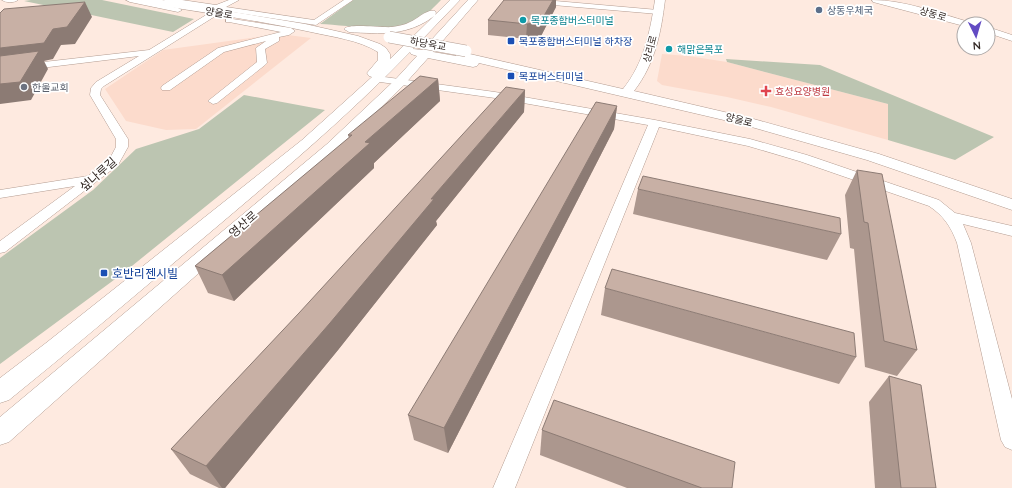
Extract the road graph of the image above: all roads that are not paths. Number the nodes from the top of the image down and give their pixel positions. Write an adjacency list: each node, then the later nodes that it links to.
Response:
1 (6, 0): 2 (street)
2 (14, 0)
3 (130, 0): 15 (street)
4 (145, 0): 15 (street, 양을로)
5 (167, 0): 15 (street)
6 (234, 0): 15 (street, 섶나루길)
7 (349, 0): 15 (street)
8 (445, 0): 18 (street)
9 (455, 0): 23 (street, 영산로)
10 (473, 0): 22 (street)
11 (518, 0): 14 (street)
12 (660, 0): 16 (street, 상리로)
13 (876, 0): 17 (street, 상동로)
14 (584, 3): 16 (street)
15 (212, 12): 18 (street, 양을로); 24 (street, 섶나루길)
16 (658, 12): 30 (street, 상리로)
17 (956, 21)
18 (292, 28): 21 (street, 양을로); 29 (street); 31 (street); 40 (street)
19 (996, 33): 20 (street)
20 (1012, 38)
21 (387, 39): 25 (street, 하당육교)
22 (437, 40): 23 (street); 30 (street)
23 (422, 45): 27 (street, 영산로); 28 (street, 영산로); 30 (street)
24 (150, 52): 26 (street); 33 (street, 섶나루길)
25 (464, 53): 30 (street, 양을로)
26 (0, 70)
27 (377, 79): 28 (street); 40 (street, 영산로)
28 (399, 83): 32 (street); 42 (street, 영산로)
29 (166, 88)
30 (629, 90): 34 (street, 양을로); 36 (street, 양을로)
31 (213, 101)
32 (655, 123): 37 (street); 44 (street)
33 (94, 179): 35 (street); 39 (street, 섶나루길)
34 (1012, 192)
35 (0, 194)
36 (1012, 205)
37 (952, 217): 38 (street); 43 (street)
38 (1012, 231)
39 (0, 248)
40 (54, 350): 41 (street, 영산로)
41 (0, 392)
42 (0, 433)
43 (1012, 440)
44 (504, 488)

